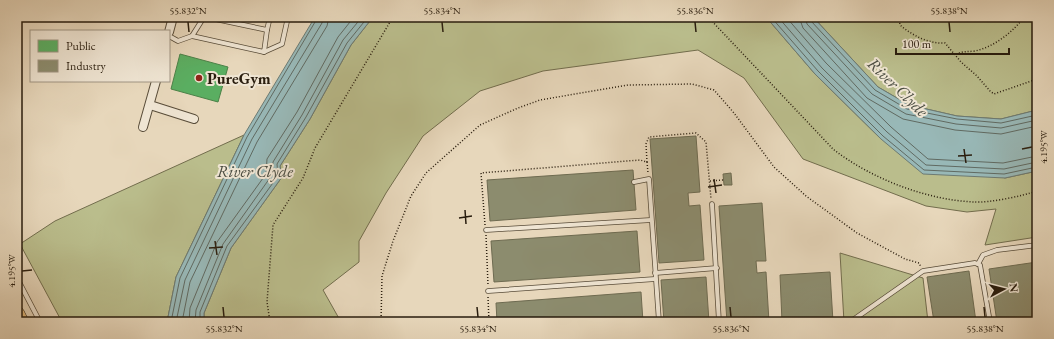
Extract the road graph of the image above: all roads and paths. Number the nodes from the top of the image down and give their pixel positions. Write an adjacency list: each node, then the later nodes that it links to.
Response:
1 (173, 17): 9 (street)
2 (205, 17): 10 (lane); 11 (lane)
3 (270, 17): 10 (lane)
4 (288, 17): 13 (lane)
5 (393, 17): 40 (path)
6 (708, 17): 25 (path)
7 (899, 17): 14 (path)
8 (1024, 17): 14 (path)
9 (170, 30)
10 (267, 30): 13 (lane)
11 (192, 36): 12 (lane); 13 (lane)
12 (170, 37)
13 (264, 52)
14 (956, 54): 15 (path)
15 (1037, 79)
16 (156, 82): 17 (street)
17 (150, 104): 18 (street); 19 (street)
18 (194, 119)
19 (143, 127)
20 (647, 162): 21 (path); 23 (path); 28 (path)
21 (649, 179): 24 (lane); 27 (lane)
22 (723, 180): 23 (path)
23 (710, 181): 26 (path)
24 (634, 182)
25 (1037, 191)
26 (712, 204): 31 (lane)
27 (651, 220): 28 (lane); 33 (lane)
28 (486, 230): 36 (path)
29 (1037, 245): 30 (lane)
30 (978, 264): 32 (lane); 46 (lane)
31 (717, 268): 33 (lane); 44 (lane)
32 (922, 270): 41 (path); 45 (lane)
33 (655, 273): 35 (lane)
34 (17, 278): 39 (lane)
35 (655, 280): 36 (lane); 43 (lane)
36 (488, 291): 42 (path)
37 (17, 314): 38 (highway)
38 (21, 322)
39 (40, 322)
40 (270, 322)
41 (381, 322)
42 (489, 322)
43 (659, 322)
44 (719, 322)
45 (850, 322)
46 (990, 322)

